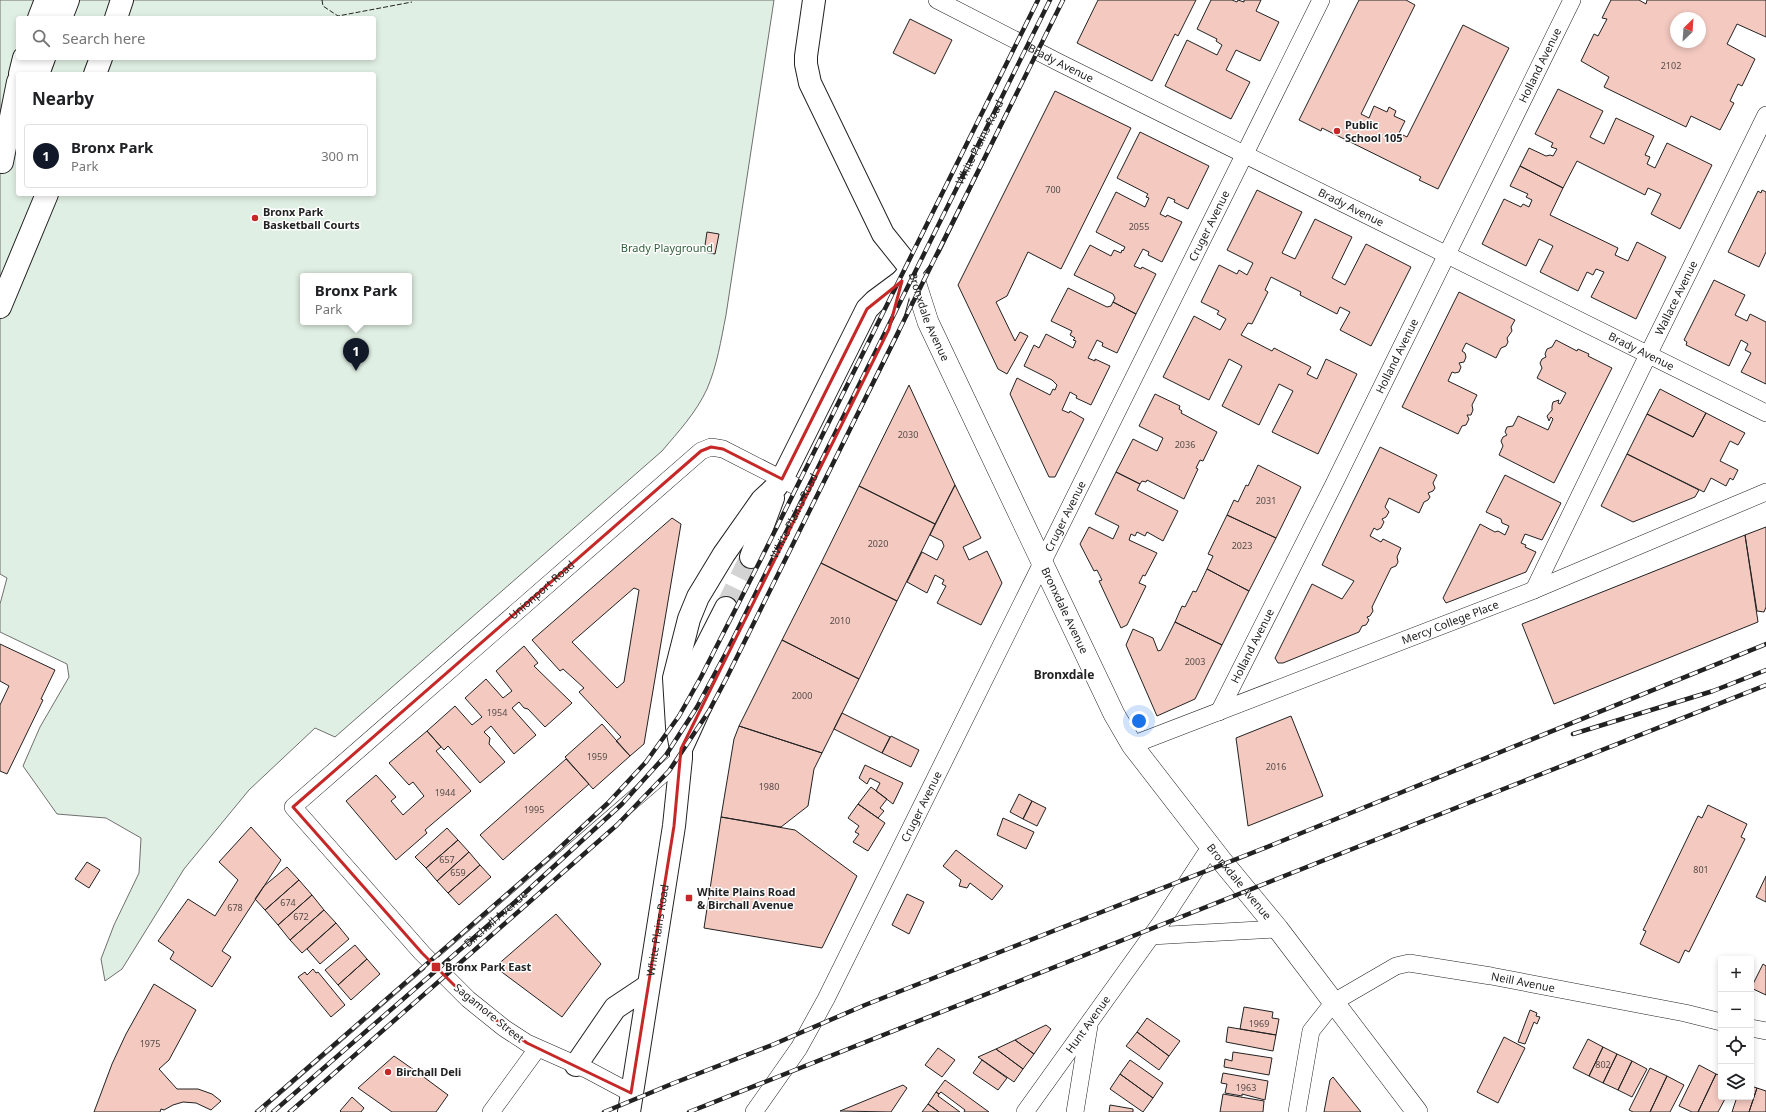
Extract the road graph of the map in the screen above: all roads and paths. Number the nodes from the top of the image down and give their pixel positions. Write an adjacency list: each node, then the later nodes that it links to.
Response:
1 (46, 0): 9 (main road)
2 (68, 0): 10 (main road)
3 (122, 0): 11 (main road)
4 (814, 0): 26 (main road, Bronxdale Avenue)
5 (937, 0): 12 (street, Brady Avenue)
6 (1051, 0): 12 (main road, White Plains Road)
7 (1321, 0): 22 (street, Cruger Avenue)
8 (1572, 0): 25 (street, Holland Avenue)
9 (40, 16)
10 (62, 16)
11 (117, 16)
12 (1028, 46): 22 (street, Brady Avenue); 26 (main road, White Plains Road)
13 (24, 60): 16 (main road)
14 (43, 60): 17 (main road)
15 (100, 60): 18 (main road)
16 (20, 72)
17 (39, 72)
18 (96, 72)
19 (16, 92): 23 (main road)
20 (1766, 115): 28 (street, Wallace Avenue)
21 (16, 127): 23 (main road)
22 (1245, 154): 25 (street, Brady Avenue); 34 (street, Cruger Avenue)
23 (1, 164)
24 (46, 196): 27 (main road)
25 (1446, 254): 28 (street, Brady Avenue); 37 (street, Holland Avenue)
26 (906, 275): 30 (main road, White Plains Road); 31 (main road, White Plains Road); 34 (street, Bronxdale Avenue)
27 (0, 307)
28 (1648, 354): 29 (street, Brady Avenue); 35 (street, Wallace Avenue)
29 (1766, 413)
30 (779, 483): 31 (street, Unionport Road); 33 (main road, White Plains Road); 38 (main road, White Plains Road); 41 (street, Unionport Road)
31 (807, 492): 40 (main road, White Plains Road)
32 (1766, 492): 35 (street, Mercy College Place)
33 (751, 556)
34 (1042, 562): 39 (street, Bronxdale Avenue); 57 (street, Cruger Avenue)
35 (1534, 590): 37 (street, Mercy College Place)
36 (726, 608): 38 (main road, White Plains Road)
37 (1219, 712): 39 (street, Mercy College Place)
38 (677, 727): 40 (main road, White Plains Road)
39 (1132, 745): 42 (street, Bronxdale Avenue)
40 (681, 753): 45 (street, Birchall Avenue); 46 (main road, White Plains Road)
41 (293, 807): 45 (street, Sagamore Street)
42 (1211, 846): 43 (street, Bronxdale Avenue); 44 (street, Hunt Avenue)
43 (1278, 929): 44 (street); 47 (street, Bronxdale Avenue)
44 (1151, 936): 49 (street, Hunt Avenue)
45 (438, 970): 52 (street, Sagamore Street); 55 (street, Birchall Avenue)
46 (648, 986): 53 (main road); 54 (main road, White Plains Road)
47 (1334, 1002): 48 (street, Neill Avenue); 60 (street); 61 (street, Bronxdale Avenue)
48 (1718, 1021)
49 (1090, 1022): 58 (street, Hunt Avenue); 59 (street)
50 (1754, 1029): 51 (street)
51 (1766, 1031)
52 (537, 1049): 53 (street, Sagamore Street); 56 (street)
53 (576, 1065): 54 (street, Sagamore Street)
54 (630, 1103)
55 (274, 1112)
56 (491, 1112)
57 (754, 1112)
58 (1024, 1112)
59 (1075, 1112)
60 (1297, 1112)
61 (1417, 1112)

